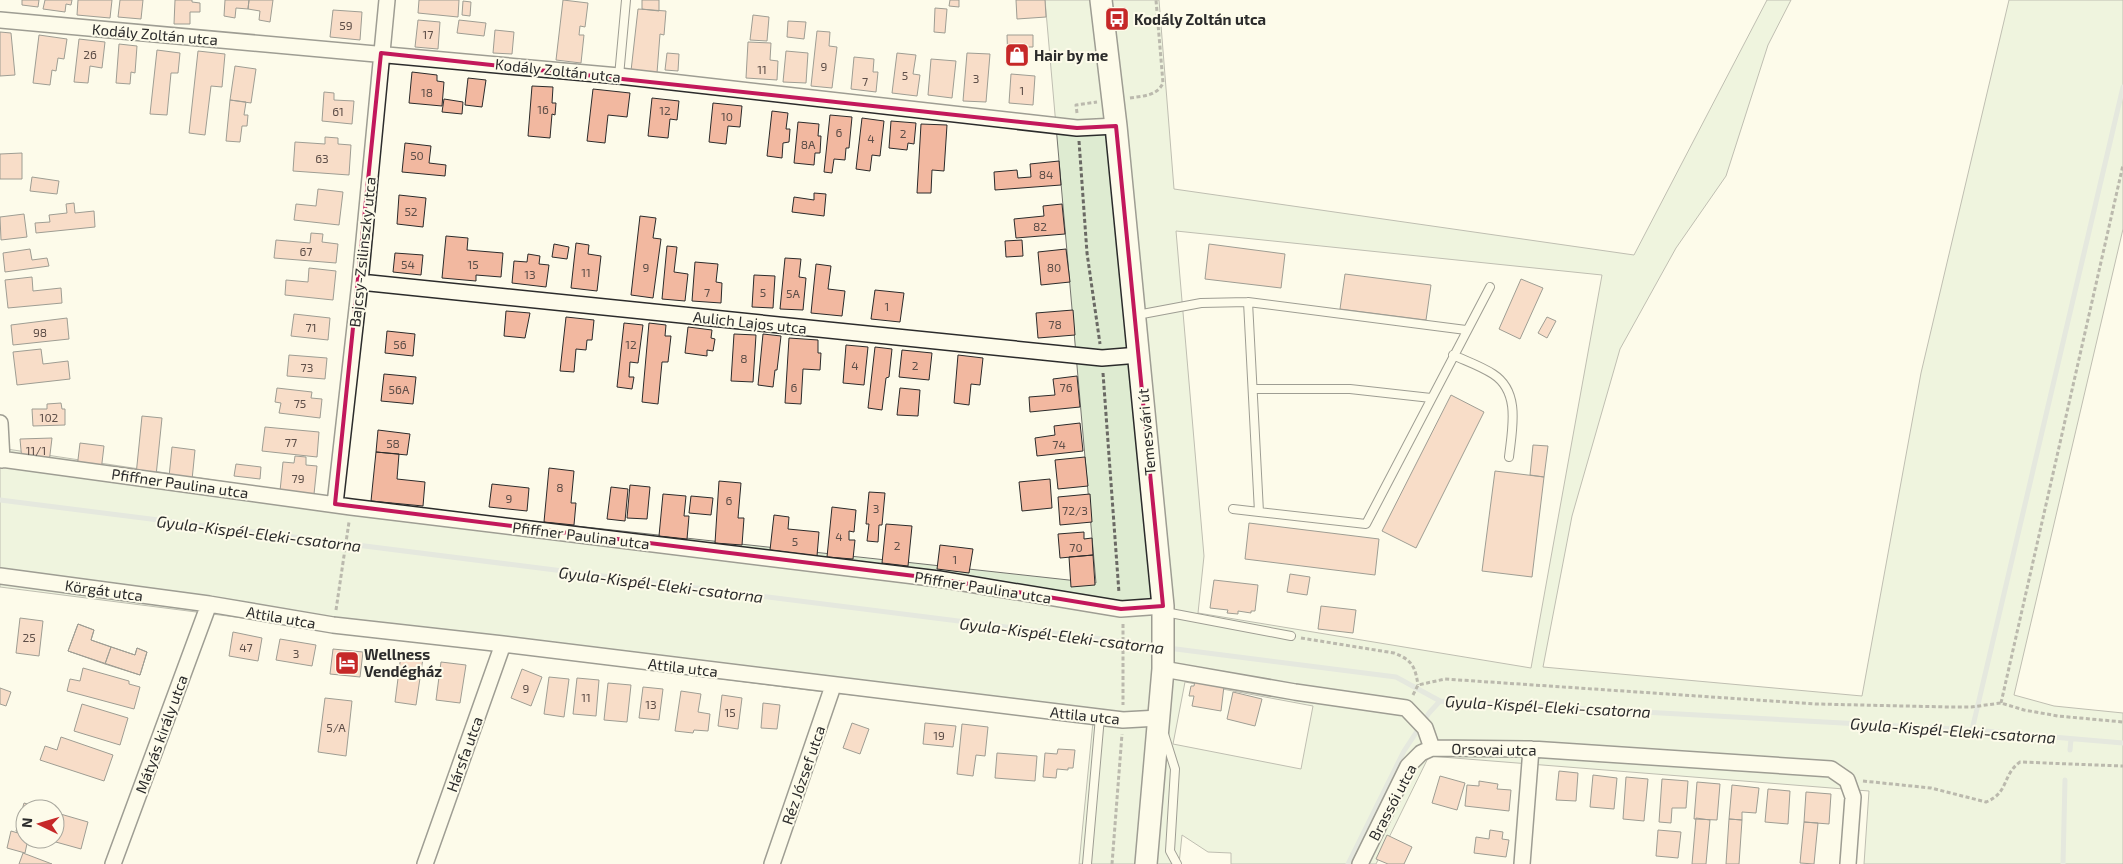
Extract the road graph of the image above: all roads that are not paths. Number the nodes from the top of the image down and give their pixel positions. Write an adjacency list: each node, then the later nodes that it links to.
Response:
1 (386, 0): 5 (street, Bajcsy-Zsilinszky utca)
2 (626, 0): 6 (lane)
3 (1101, 0): 7 (street, Temesvári út)
4 (0, 20): 5 (street, Kodály Zoltán utca)
5 (381, 53): 6 (street, Kodály Zoltán utca); 8 (street, Bajcsy-Zsilinszky utca)
6 (619, 76): 7 (street, Kodály Zoltán utca)
7 (1116, 126): 11 (street, Temesvári út)
8 (360, 282): 13 (street, Aulich Lajos utca); 20 (street, Bajcsy-Zsilinszky utca)
9 (1490, 287): 12 (lane)
10 (1248, 302): 11 (lane); 12 (lane); 15 (lane)
11 (1135, 315): 13 (street, Temesvári út)
12 (1466, 330): 14 (lane)
13 (1139, 355): 25 (street, Temesvári út)
14 (1453, 355): 16 (lane); 18 (lane)
15 (1253, 389): 16 (lane); 22 (lane)
16 (1431, 398): 22 (lane)
17 (0, 424): 19 (street)
18 (1509, 457)
19 (1, 459): 20 (street, Pfiffner Paulina utca)
20 (335, 504): 25 (street, Pfiffner Paulina utca)
21 (1233, 509): 22 (lane)
22 (1259, 512)
23 (0, 576): 24 (street, Körgát utca)
24 (209, 604): 27 (street, Attila utca); 34 (street, Mátyás király utca)
25 (1163, 615): 26 (lane); 28 (street, Temesvári út)
26 (1291, 636)
27 (504, 644): 29 (street, Attila utca); 35 (street, Hársfa utca)
28 (1163, 665): 31 (street, Temesvári út); 32 (street, Orsovai utca)
29 (833, 686): 30 (street, Attila utca); 36 (street, Réz József utca)
30 (1100, 717): 31 (street, Attila utca); 37 (lane)
31 (1159, 718): 38 (street, Temesvári út); 39 (lane)
32 (1432, 748): 33 (street, Orsovai utca); 40 (street, Brassói utca)
33 (1531, 749): 41 (street); 42 (street, Orsovai utca)
34 (113, 864)
35 (426, 864)
36 (772, 864)
37 (1088, 864)
38 (1146, 864)
39 (1177, 864)
40 (1360, 864)
41 (1522, 864)
42 (1848, 864)

